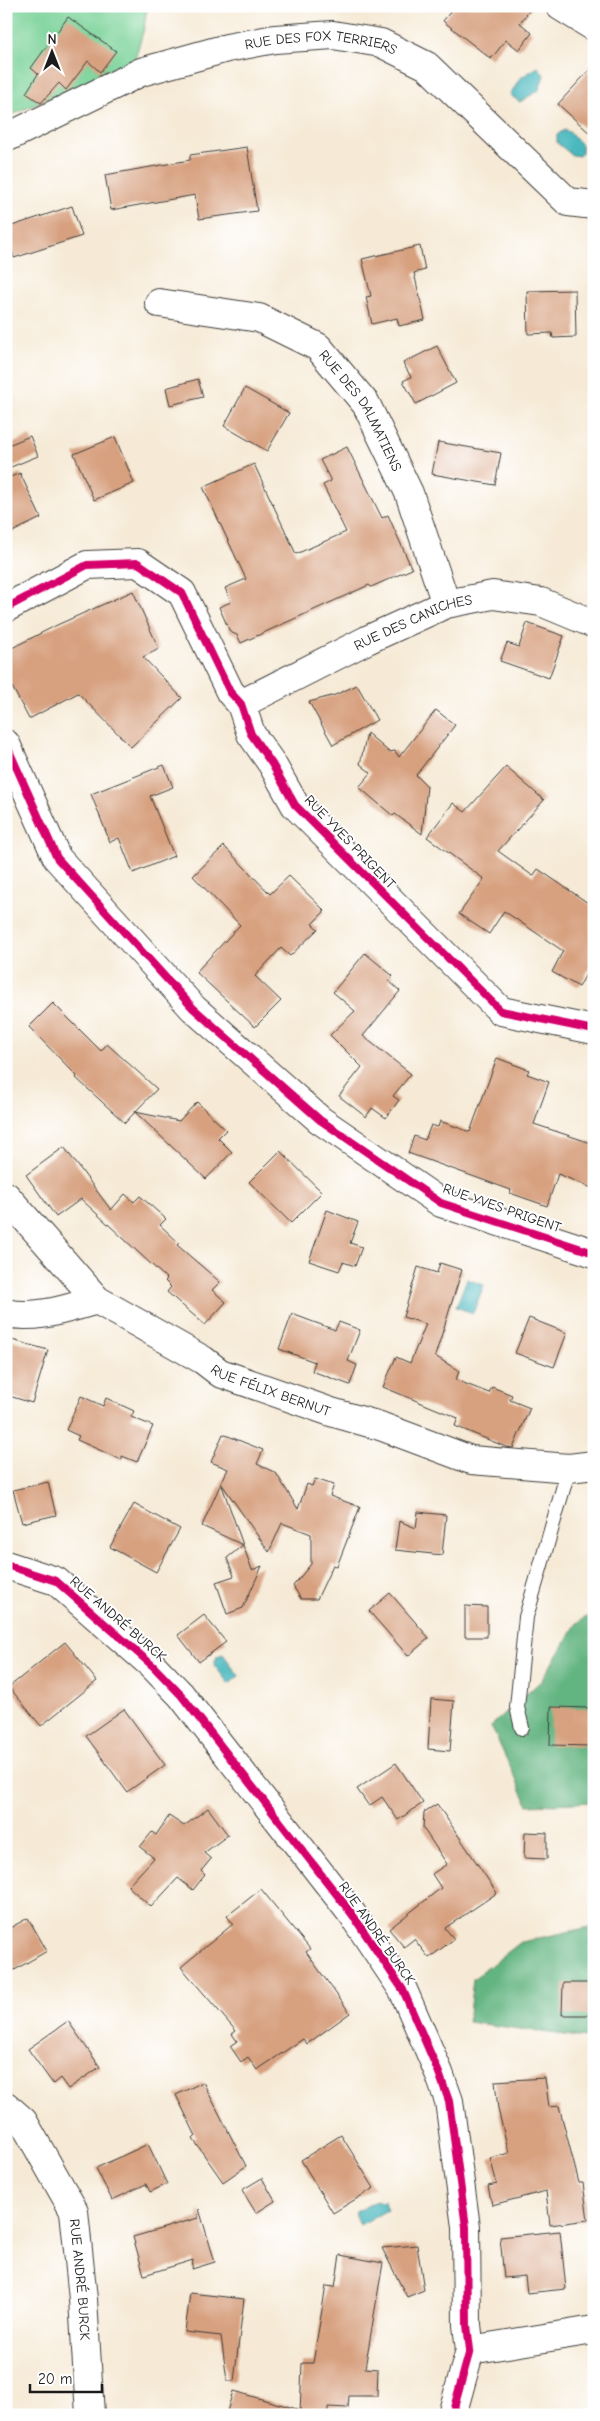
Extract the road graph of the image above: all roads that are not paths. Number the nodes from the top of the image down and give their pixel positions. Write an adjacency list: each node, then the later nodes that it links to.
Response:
1 (560, 6): 2 (street)
2 (594, 27)
3 (6, 138): 4 (street, RUE DES FOX TERRIERS)
4 (594, 204)
5 (159, 303): 6 (street, RUE DES DALMATIENS)
6 (446, 604): 8 (street, RUE DES CANICHES); 9 (street, RUE DES CANICHES)
7 (6, 608): 9 (street, RUE YVES PRIGENT)
8 (594, 624)
9 (241, 704): 11 (street, RUE YVES PRIGENT)
10 (6, 744): 13 (street, RUE YVES PRIGENT)
11 (594, 1030)
12 (6, 1196): 14 (street, RUE FÉLIX BERNUT)
13 (594, 1253)
14 (97, 1300): 15 (street); 16 (street, RUE FÉLIX BERNUT)
15 (6, 1313)
16 (582, 1466): 18 (lane)
17 (6, 1565): 21 (street, RUE ANDRÉ BURCK)
18 (522, 1728)
19 (6, 2106): 22 (street, RUE ANDRÉ BURCK)
20 (594, 2330): 21 (street)
21 (470, 2350): 23 (street, RUE ANDRÉ BURCK)
22 (90, 2415)
23 (452, 2415)

